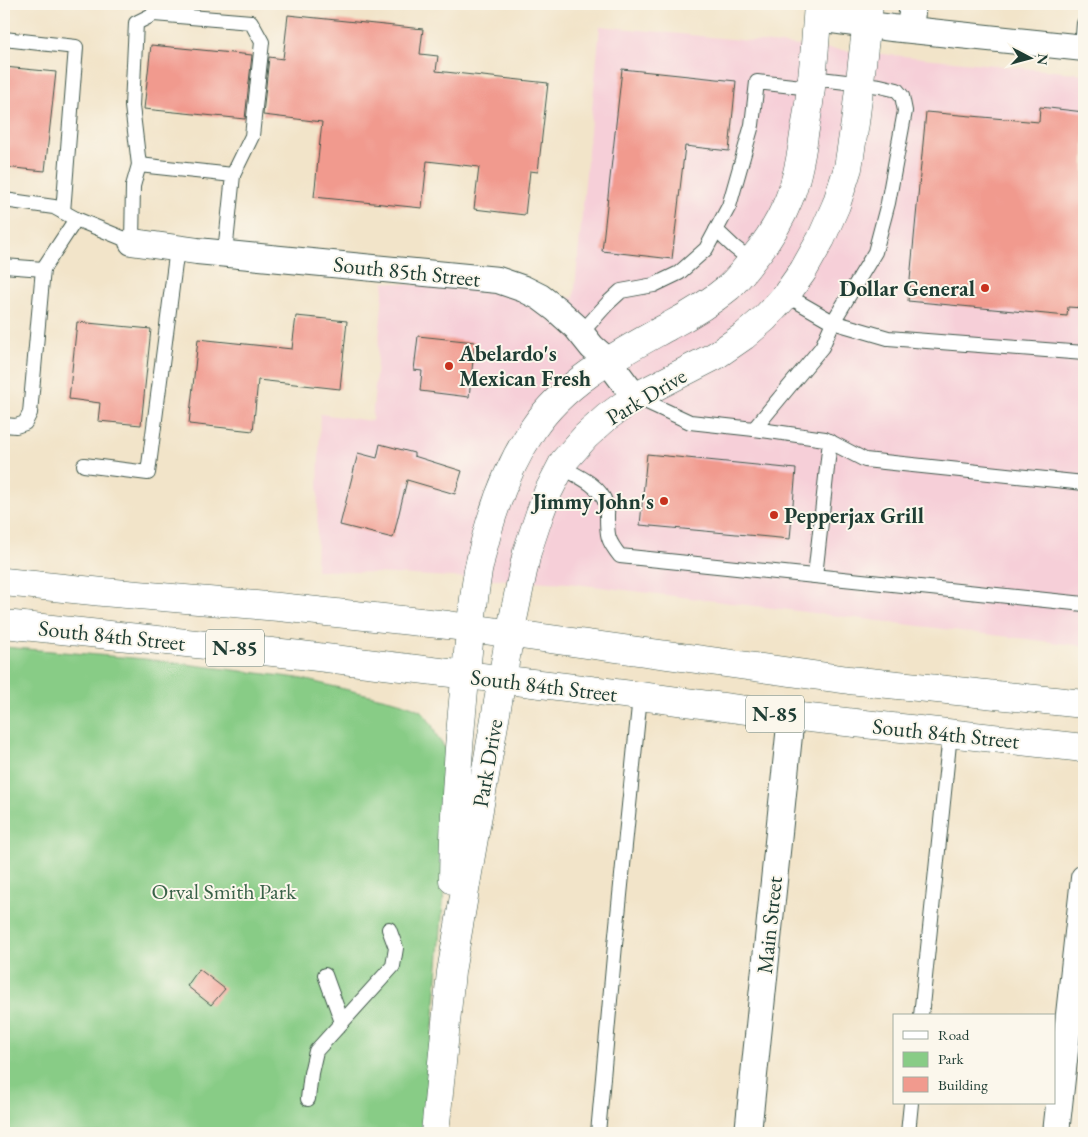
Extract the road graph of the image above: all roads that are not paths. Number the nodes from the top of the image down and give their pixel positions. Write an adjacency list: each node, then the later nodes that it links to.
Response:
1 (818, 11): 2 (street); 6 (street, Park Drive)
2 (868, 14): 3 (street); 7 (street, Park Drive)
3 (912, 16): 5 (street)
4 (4, 39): 11 (lane)
5 (1083, 40)
6 (811, 83): 7 (lane); 13 (lane); 17 (street, Park Drive)
7 (860, 83): 20 (street, Park Drive); 21 (lane)
8 (139, 165): 9 (lane); 9 (lane); 14 (lane)
9 (233, 175): 16 (lane)
10 (4, 200): 11 (lane)
11 (63, 212): 12 (lane)
12 (76, 220): 14 (lane); 19 (lane)
13 (716, 230): 17 (lane); 22 (lane)
14 (132, 242): 15 (street, South 85th Street)
15 (177, 248): 16 (street, South 85th Street); 29 (lane)
16 (225, 253): 22 (street, South 85th Street)
17 (752, 261): 24 (street, Park Drive)
18 (4, 266): 19 (lane)
19 (43, 270): 26 (lane)
20 (786, 295): 21 (lane); 25 (street, Park Drive)
21 (833, 322): 23 (lane); 27 (lane)
22 (581, 333): 24 (street, South 85th Street)
23 (1084, 353)
24 (608, 361): 25 (street, South 85th Street); 36 (street, Park Drive)
25 (635, 397): 27 (lane); 30 (street, Park Drive)
26 (4, 425)
27 (754, 429): 28 (lane)
28 (830, 442): 31 (lane); 32 (lane)
29 (84, 465)
30 (561, 467): 32 (lane); 37 (street, Park Drive)
31 (1084, 483)
32 (816, 576): 34 (lane)
33 (4, 582): 36 (street, South 84th Street / N-85)
34 (1084, 604)
35 (4, 624): 38 (street, South 84th Street / N-85)
36 (471, 628): 37 (street, South 84th Street / N-85); 38 (street, Park Drive)
37 (510, 634): 39 (street, Park Drive); 41 (street, South 84th Street / N-85)
38 (466, 676): 39 (street, South 84th Street / N-85); 47 (street, Park Drive)
39 (502, 679): 40 (street, South 84th Street / N-85); 47 (street, Park Drive)
40 (640, 696): 42 (street, South 84th Street / N-85); 54 (lane)
41 (1084, 704)
42 (791, 716): 43 (street, South 84th Street / N-85); 55 (street, Main Street)
43 (950, 734): 44 (street, South 84th Street / N-85); 49 (lane)
44 (1084, 748)
45 (1084, 878): 57 (street)
46 (389, 929): 50 (lane)
47 (451, 972): 53 (street, Park Drive)
48 (325, 975): 50 (lane)
49 (921, 1014)
50 (342, 1022): 51 (lane)
51 (308, 1099)
52 (911, 1104): 56 (lane)
53 (435, 1133)
54 (598, 1133)
55 (748, 1133)
56 (908, 1133)
57 (1056, 1133)

